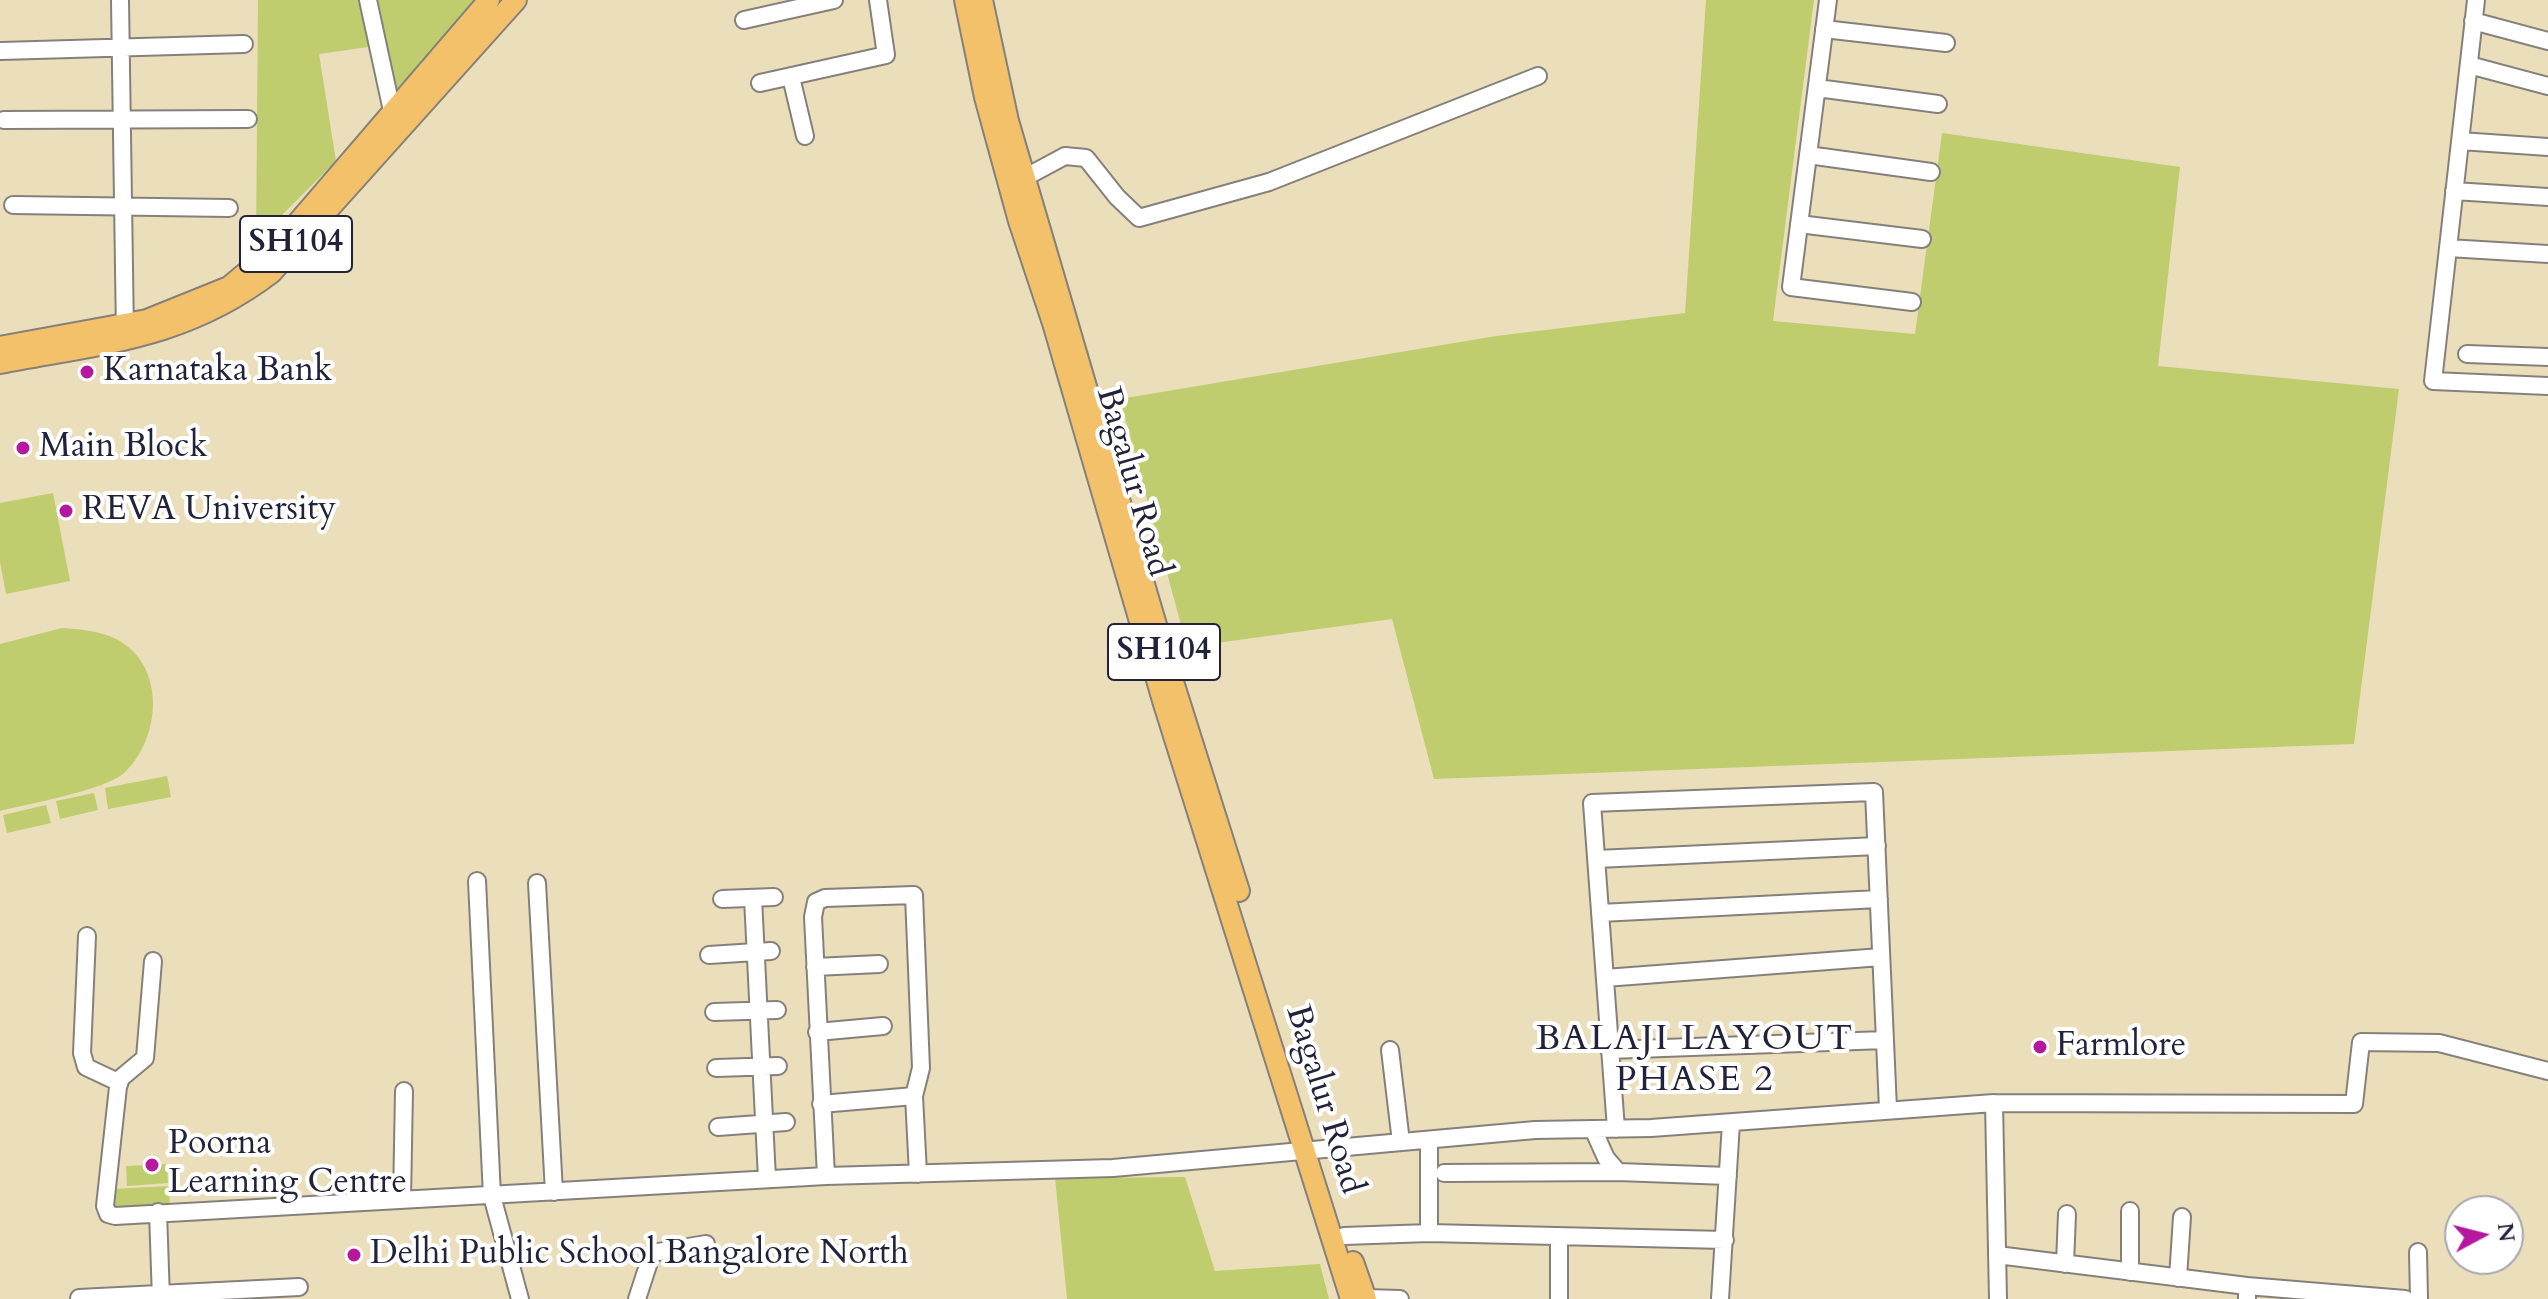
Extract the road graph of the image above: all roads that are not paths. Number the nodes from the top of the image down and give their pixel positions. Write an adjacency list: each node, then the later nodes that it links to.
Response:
1 (120, 0): 17 (street)
2 (368, 0): 29 (street)
3 (489, 0): 29 (main road, SH104)
4 (516, 0): 29 (main road, SH104)
5 (834, 0): 11 (street)
6 (878, 0): 21 (street)
7 (965, 0): 52 (main road, Bagalur Road / SH104)
8 (982, 0): 35 (main road, Bagalur Road / SH104)
9 (1828, 0): 13 (street)
10 (2476, 0): 12 (street)
11 (744, 20)
12 (2473, 21): 14 (street); 19 (street)
13 (1824, 29): 15 (street); 24 (street)
14 (2548, 41)
15 (1946, 43)
16 (244, 44): 17 (street)
17 (120, 49): 18 (street); 28 (street)
18 (1, 51)
19 (2469, 65): 23 (street); 31 (street)
20 (1538, 76): 35 (street)
21 (791, 77): 22 (street); 30 (street)
22 (760, 83)
23 (2548, 86)
24 (1817, 88): 25 (street); 33 (street)
25 (1938, 104)
26 (248, 119): 28 (street)
27 (4, 120): 28 (street)
28 (121, 120): 39 (street)
29 (395, 122): 46 (main road, SH104)
30 (805, 136)
31 (2460, 141): 32 (street); 36 (street)
32 (2548, 147)
33 (1808, 155): 34 (street); 41 (street)
34 (1931, 172)
35 (1024, 178): 52 (main road, Bagalur Road / SH104)
36 (2454, 191): 37 (street); 43 (street)
37 (2548, 197)
38 (13, 205): 39 (street)
39 (122, 207): 40 (street); 46 (street)
40 (229, 208)
41 (1799, 224): 42 (street); 45 (street)
42 (1922, 239)
43 (2448, 248): 44 (street); 51 (street)
44 (2548, 254)
45 (1912, 302)
46 (124, 332): 47 (main road, SH104); 50 (main road, SH104)
47 (0, 347)
48 (2467, 354): 49 (street)
49 (2548, 357)
50 (0, 363)
51 (2548, 386)
52 (1171, 702): 95 (main road, Bagalur Road / SH104)
53 (1877, 846): 54 (street); 54 (street); 60 (street)
54 (1597, 859): 61 (street)
55 (477, 881): 103 (street)
56 (537, 883): 102 (street)
57 (774, 897): 58 (street)
58 (753, 898): 59 (street); 63 (street)
59 (722, 899)
60 (1879, 899): 61 (street); 65 (street)
61 (1600, 913): 69 (street)
62 (87, 936): 81 (street)
63 (764, 951): 64 (street); 71 (street)
64 (709, 955)
65 (1881, 957): 69 (street); 75 (street)
66 (153, 961): 81 (street)
67 (879, 964): 68 (street)
68 (815, 967): 74 (street); 83 (street)
69 (1605, 978): 77 (street)
70 (777, 1010): 71 (street)
71 (759, 1011): 72 (street); 78 (street)
72 (714, 1012)
73 (883, 1026): 74 (street)
74 (817, 1032): 85 (street)
75 (1885, 1040): 77 (street); 86 (street)
76 (1390, 1050): 94 (street)
77 (1609, 1050): 92 (street)
78 (770, 1066): 79 (street); 88 (street)
79 (716, 1068)
80 (2548, 1071): 84 (street)
81 (118, 1082): 106 (street)
82 (404, 1091): 104 (street)
83 (914, 1096): 85 (street); 98 (street)
84 (1994, 1103): 86 (street); 115 (street)
85 (821, 1104): 99 (street)
86 (1888, 1109): 89 (street)
87 (786, 1122): 88 (street)
88 (765, 1123): 90 (street); 101 (street)
89 (1731, 1123): 92 (street); 100 (street)
90 (718, 1127)
91 (1593, 1129): 92 (street); 93 (street); 96 (street)
92 (1616, 1129)
93 (1429, 1140): 94 (street); 109 (street)
94 (1401, 1142): 95 (street)
95 (1312, 1151): 98 (street); 110 (main road, Bagalur Road / SH104); 125 (main road, Bagalur Road / SH104)
96 (1618, 1172): 97 (street); 100 (street)
97 (1444, 1173)
98 (918, 1174): 99 (street)
99 (826, 1176): 101 (street)
100 (1728, 1176): 112 (street)
101 (767, 1179): 102 (street)
102 (554, 1192): 103 (street)
103 (492, 1196): 104 (street); 123 (street)
104 (402, 1200): 106 (street)
105 (2130, 1211): 117 (street)
106 (158, 1212): 121 (street)
107 (2067, 1214): 116 (street)
108 (2182, 1217): 118 (street)
109 (1429, 1233): 110 (street); 111 (street)
110 (1344, 1236): 125 (main road, Bagalur Road / SH104)
111 (1559, 1236): 112 (street); 127 (street)
112 (1725, 1240): 128 (street)
113 (706, 1244): 124 (street)
114 (2418, 1252): 131 (street)
115 (1997, 1255): 116 (street); 129 (street)
116 (2065, 1264): 117 (street)
117 (2130, 1272): 118 (street)
118 (2178, 1278): 120 (street)
119 (299, 1287): 121 (street)
120 (2247, 1293): 130 (street)
121 (160, 1296): 122 (street)
122 (79, 1298)
123 (520, 1299)
124 (637, 1299)
125 (1360, 1299): 126 (street)
126 (1400, 1299)
127 (1559, 1299)
128 (1720, 1299)
129 (1998, 1299)
130 (2405, 1299)
131 (2419, 1299)

